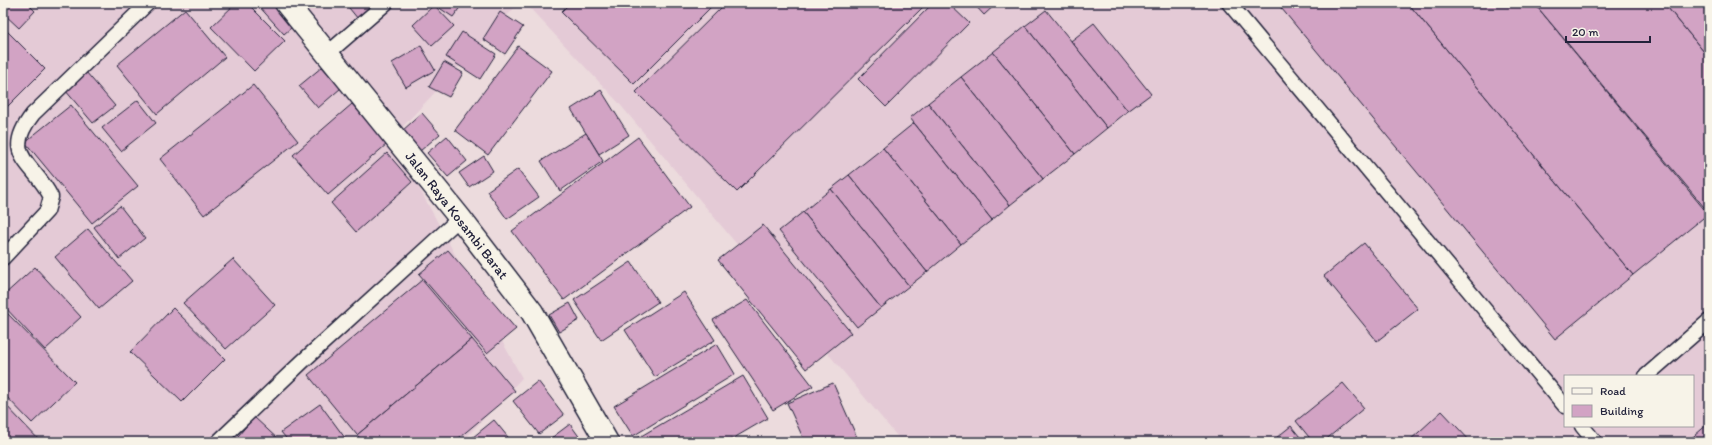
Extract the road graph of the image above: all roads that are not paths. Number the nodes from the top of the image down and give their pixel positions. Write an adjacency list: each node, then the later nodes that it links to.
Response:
1 (148, 3): 7 (lane)
2 (286, 3): 5 (main road, Jalan Raya Kosambi Barat)
3 (386, 3): 5 (lane)
4 (1229, 3): 10 (lane)
5 (327, 54): 6 (main road, Jalan Raya Kosambi Barat)
6 (460, 218): 12 (lane); 13 (main road, Jalan Raya Kosambi Barat)
7 (3, 258)
8 (1709, 321): 9 (lane)
9 (1647, 375)
10 (1564, 405)
11 (1585, 427): 14 (lane)
12 (218, 442)
13 (607, 442)
14 (1595, 442)

